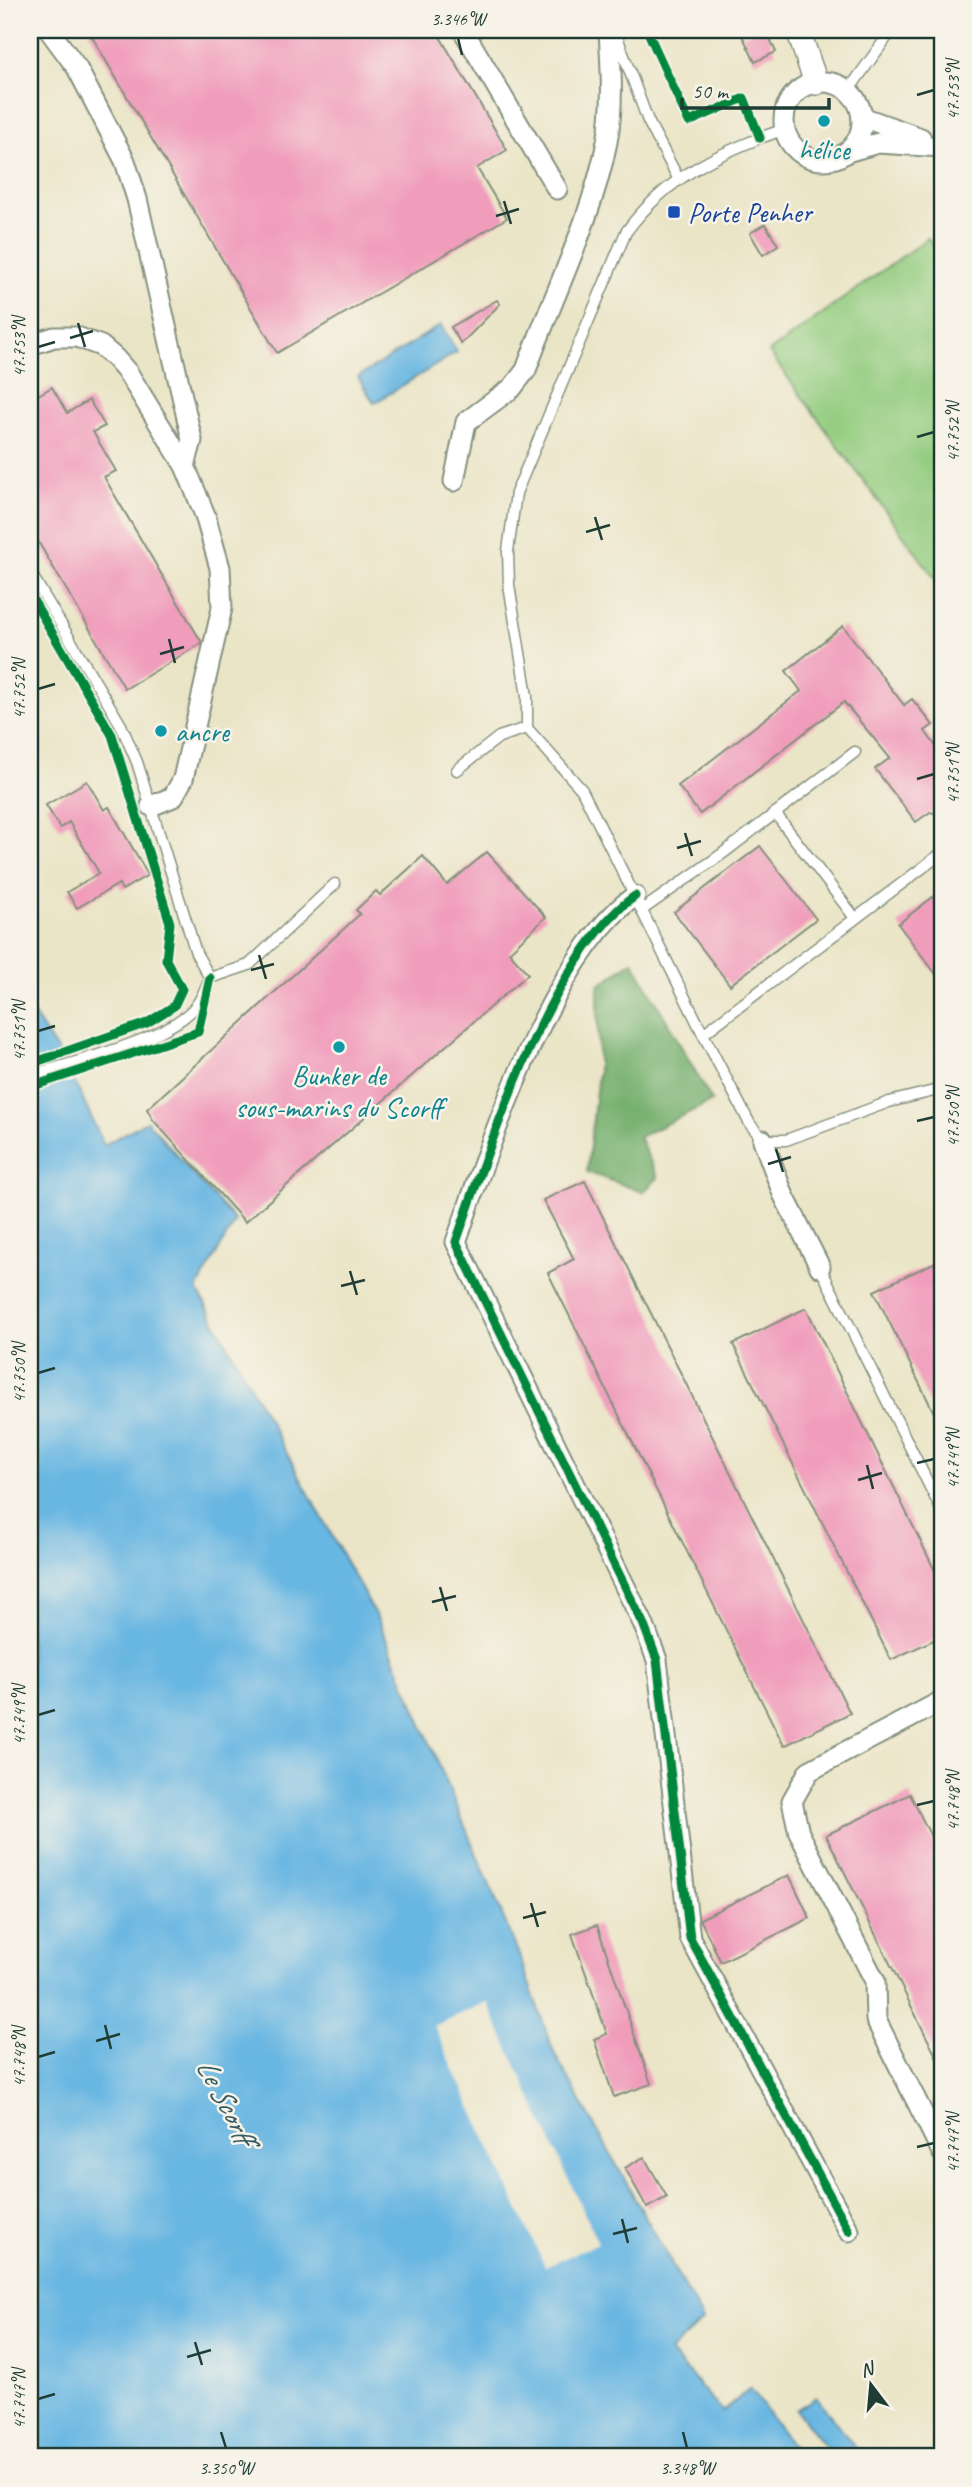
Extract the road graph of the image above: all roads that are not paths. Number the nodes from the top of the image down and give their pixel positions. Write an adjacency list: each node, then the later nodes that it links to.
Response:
1 (49, 30): 16 (street)
2 (463, 30): 14 (street)
3 (609, 30): 17 (street)
4 (614, 30): 13 (lane)
5 (798, 30): 7 (street)
6 (892, 30): 8 (lane)
7 (816, 83): 8 (street); 10 (street)
8 (848, 92): 9 (street)
9 (862, 117): 11 (street); 12 (street)
10 (785, 129): 12 (street); 13 (lane)
11 (942, 146): 12 (street)
12 (847, 152)
13 (678, 178): 19 (lane)
14 (558, 189)
15 (30, 345): 16 (street)
16 (185, 467): 22 (street)
17 (454, 481)
18 (30, 572): 22 (lane)
19 (527, 728): 21 (lane); 26 (lane)
20 (855, 752): 23 (lane)
21 (457, 770)
22 (151, 806): 28 (lane)
23 (775, 813): 26 (lane); 27 (lane)
24 (942, 853): 27 (lane)
25 (335, 884): 28 (lane)
26 (639, 903): 29 (lane); 37 (street)
27 (855, 918): 29 (lane)
28 (210, 978): 30 (lane)
29 (703, 1034): 32 (lane)
30 (30, 1076)
31 (942, 1089): 32 (lane)
32 (764, 1140): 33 (street)
33 (820, 1267): 34 (lane)
34 (942, 1511)
35 (942, 1701): 36 (street)
36 (942, 2152)
37 (849, 2231)

